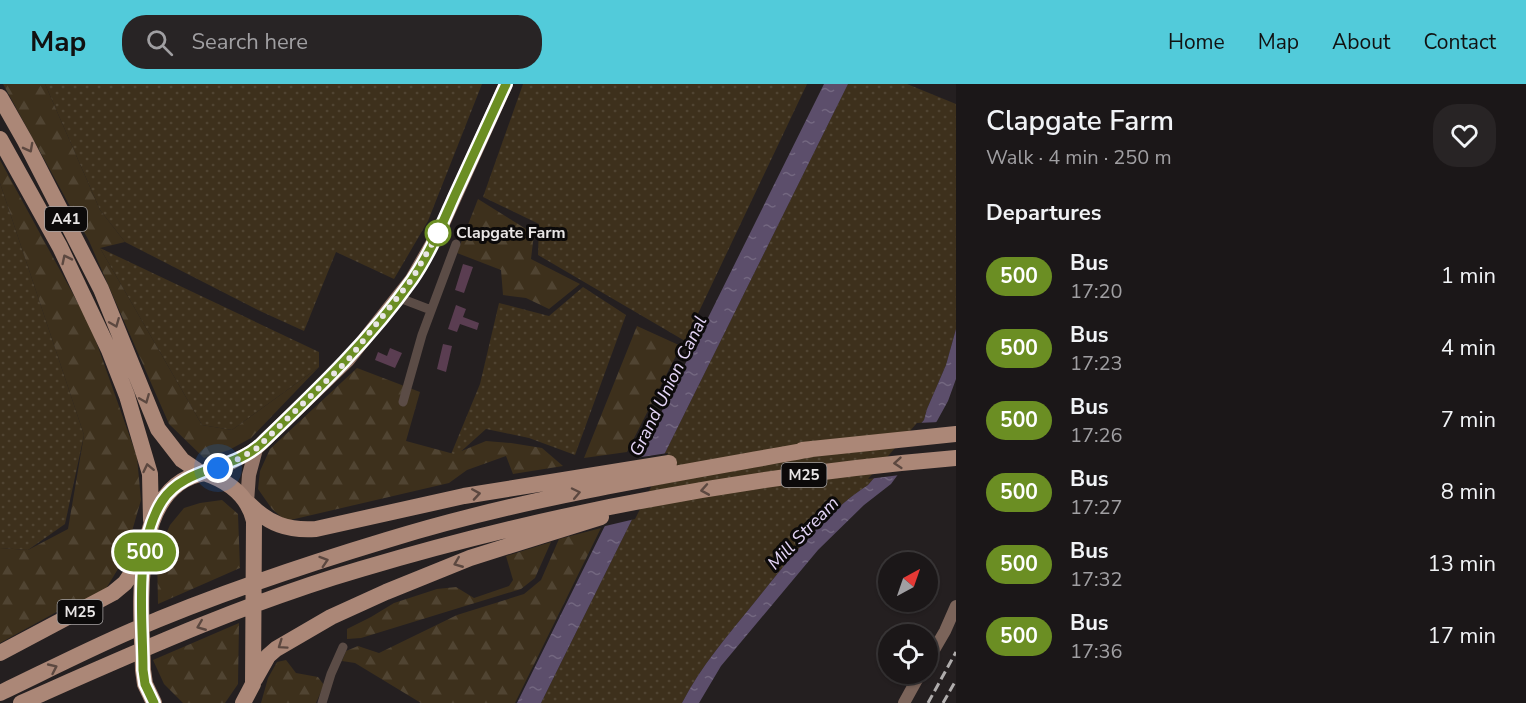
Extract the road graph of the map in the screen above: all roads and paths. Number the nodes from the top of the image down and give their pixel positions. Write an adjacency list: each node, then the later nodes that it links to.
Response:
1 (506, 84): 5 (main road)
2 (0, 97): 12 (highway, A41, one-way to 12)
3 (0, 139): 15 (highway, A41, one-way to 3)
4 (456, 244): 6 (street)
5 (397, 297): 6 (street); 9 (main road)
6 (431, 310): 7 (street)
7 (403, 402)
8 (956, 434): 10 (highway, M25)
9 (256, 449): 12 (main road); 14 (main road)
10 (813, 449): 14 (highway, M25, one-way to 10); 22 (highway, M25, one-way to 10)
11 (956, 458): 13 (highway, M25, one-way to 13)
12 (202, 473): 14 (highway); 15 (highway)
13 (652, 500): 23 (highway, M25, one-way to 23); 24 (highway, M25, one-way to 24)
14 (248, 503): 23 (highway)
15 (151, 527): 16 (highway)
16 (144, 553): 20 (highway, M25); 25 (highway)
17 (956, 606): 18 (street)
18 (938, 643)
19 (343, 647): 26 (street)
20 (0, 652)
21 (915, 684): 27 (street)
22 (0, 693)
23 (248, 696)
24 (21, 703)
25 (154, 703)
26 (322, 703)
27 (904, 703)

